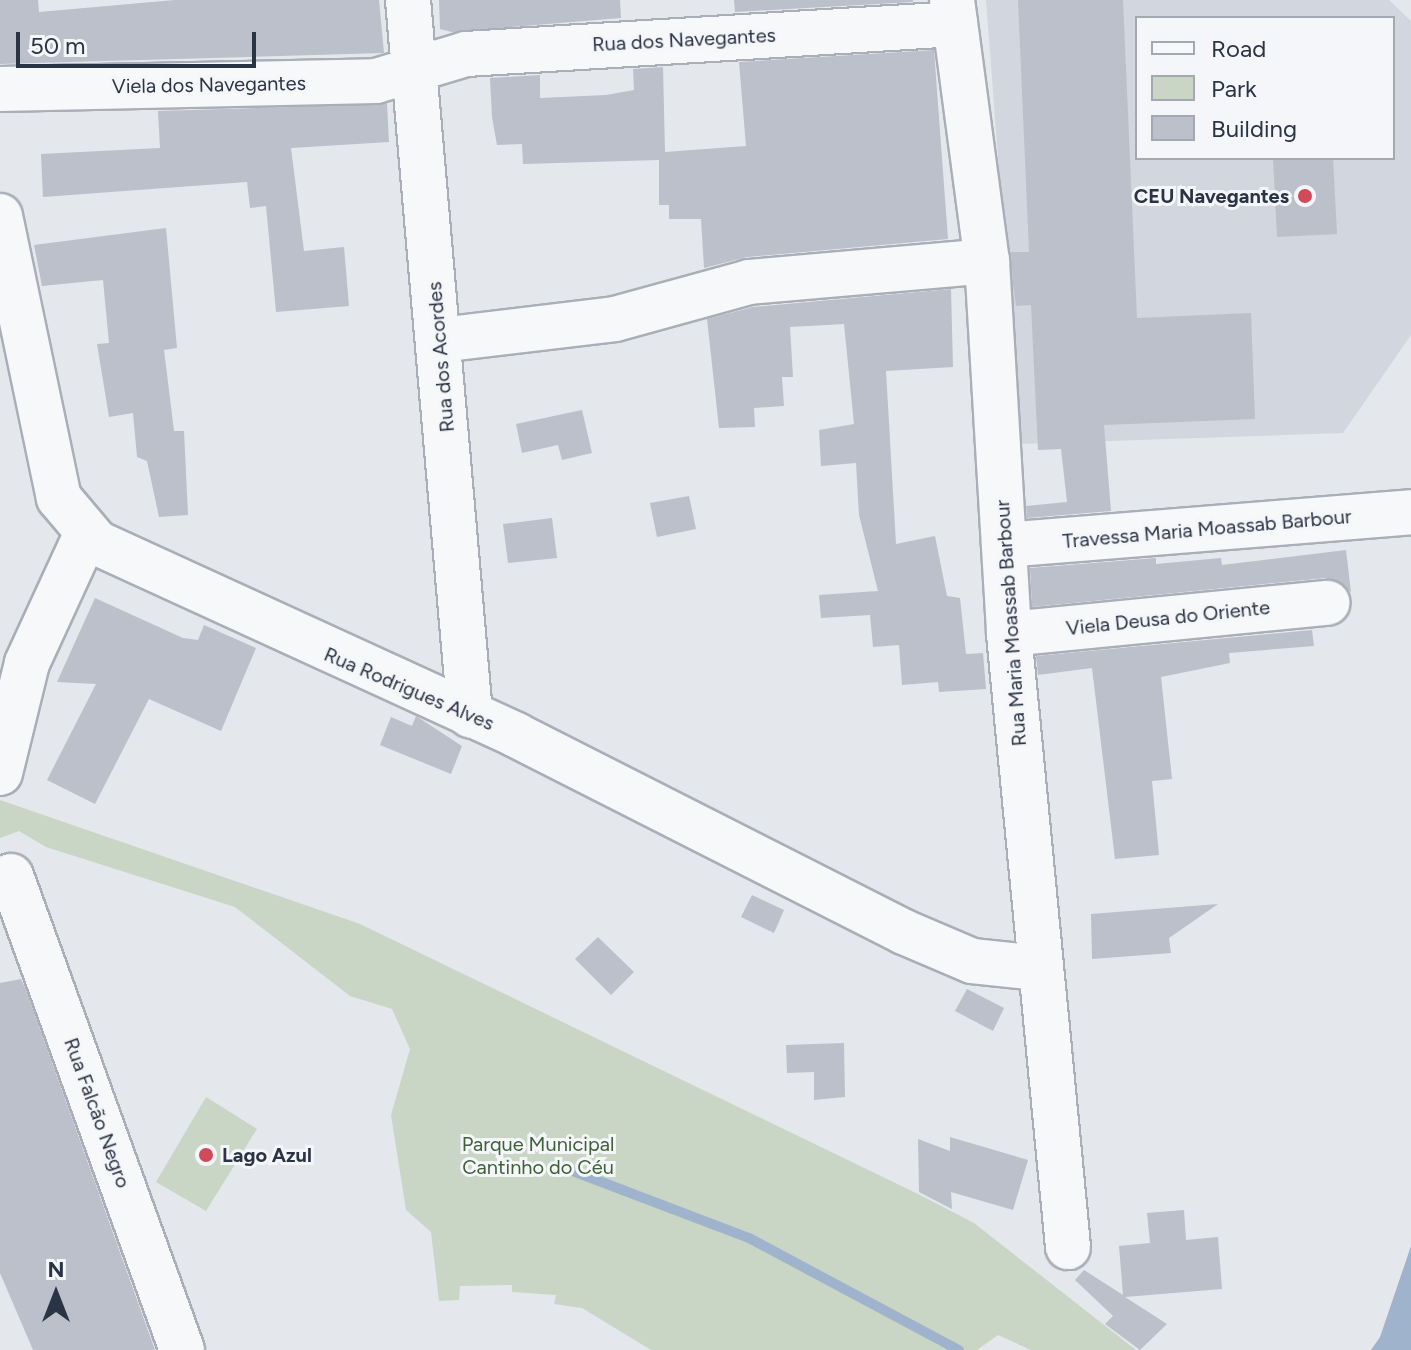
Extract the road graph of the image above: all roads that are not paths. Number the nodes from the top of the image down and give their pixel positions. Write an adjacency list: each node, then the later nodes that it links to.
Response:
1 (408, 0): 3 (street, Rua dos Acordes)
2 (954, 12): 3 (street, Rua dos Navegantes); 6 (street, Rua Maria Moassab Barbour)
3 (415, 64): 4 (street, Viela dos Navegantes); 7 (street, Rua dos Acordes)
4 (0, 89)
5 (0, 216): 9 (street, Rua Rodrigues Alves)
6 (987, 261): 7 (street); 10 (street, Rua Maria Moassab Barbour)
7 (440, 340): 14 (street, Rua dos Acordes)
8 (1411, 512): 10 (street, Travessa Maria Moassab Barbour)
9 (86, 535): 13 (street); 14 (street, Rua Rodrigues Alves)
10 (1004, 545): 12 (street, Rua Maria Moassab Barbour)
11 (1327, 603): 12 (street, Viela Deusa do Oriente)
12 (1009, 634): 17 (street, Rua Maria Moassab Barbour)
13 (13, 666): 15 (street)
14 (470, 715): 17 (street, Rua Rodrigues Alves)
15 (0, 773)
16 (11, 876): 19 (street, Rua Falcão Negro)
17 (1039, 968): 18 (street, Rua Maria Moassab Barbour)
18 (1068, 1247)
19 (182, 1350)

